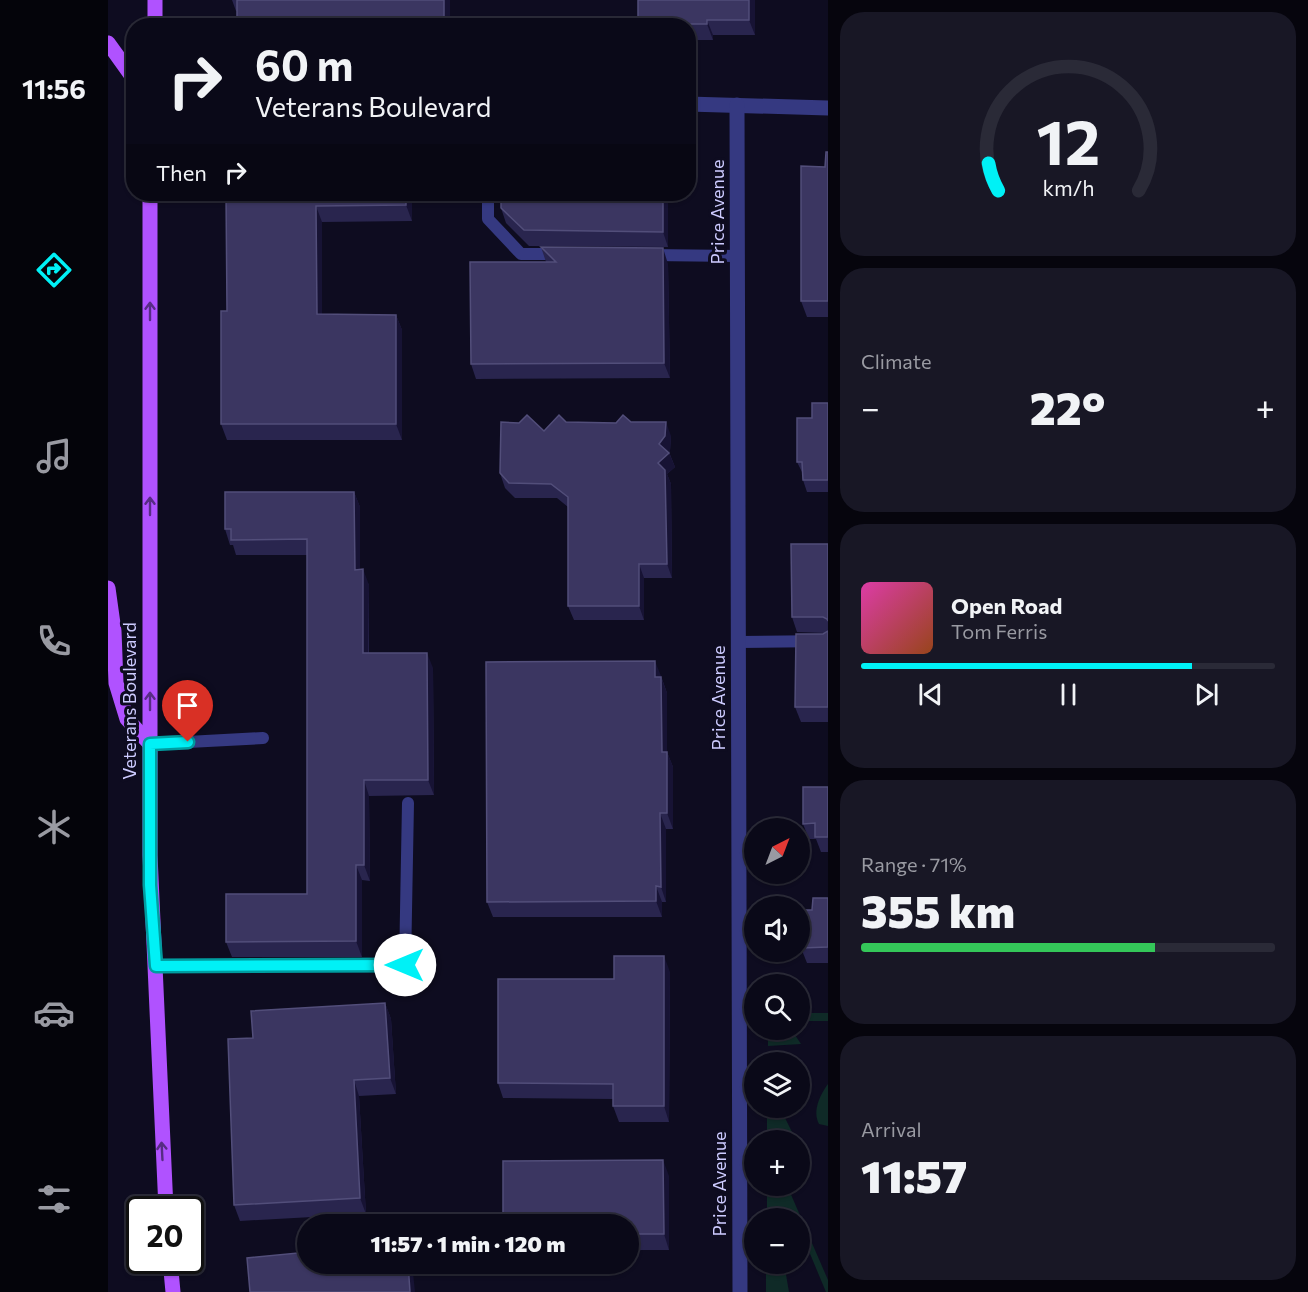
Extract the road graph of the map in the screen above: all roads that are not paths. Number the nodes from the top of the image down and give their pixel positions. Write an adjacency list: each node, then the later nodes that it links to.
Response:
1 (155, 0): 2 (main road)
2 (155, 18)
3 (108, 43): 4 (main road)
4 (126, 68)
5 (696, 104): 6 (street)
6 (737, 105): 7 (street); 12 (street, Price Avenue)
7 (828, 108)
8 (150, 201): 17 (main road, Veterans Boulevard, one-way to 8)
9 (488, 201): 10 (lane)
10 (567, 254)
11 (637, 255): 12 (lane)
12 (738, 256): 15 (street, Price Avenue)
13 (108, 588): 17 (main road)
14 (828, 641): 15 (lane)
15 (739, 642): 23 (street, Price Avenue)
16 (263, 738): 17 (lane)
17 (150, 744): 19 (main road, Veterans Boulevard)
18 (408, 803): 19 (lane)
19 (156, 966): 20 (main road, Veterans Boulevard, one-way to 19)
20 (165, 1196)
21 (171, 1274): 22 (main road)
22 (173, 1292)
23 (740, 1292)

